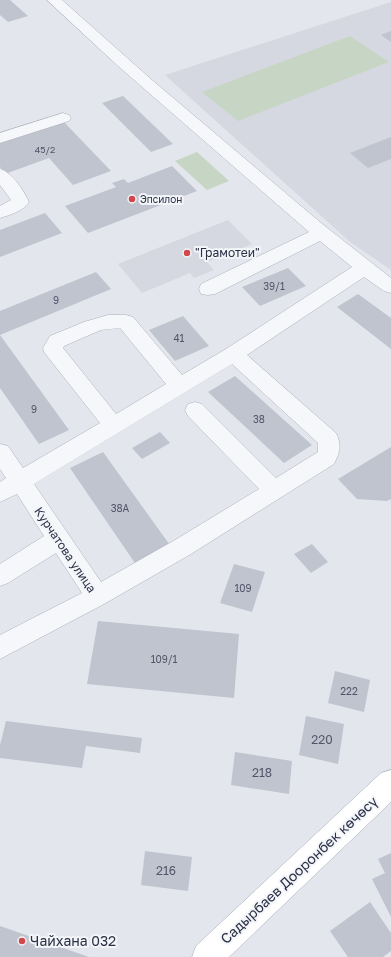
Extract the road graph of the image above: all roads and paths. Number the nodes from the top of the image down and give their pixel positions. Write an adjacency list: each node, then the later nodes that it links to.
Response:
1 (54, 0): 6 (street)
2 (62, 118): 3 (street)
3 (0, 138)
4 (0, 174): 5 (street)
5 (0, 212)
6 (322, 233): 7 (street); 9 (street)
7 (364, 268): 8 (street); 10 (street)
8 (391, 287)
9 (208, 289)
10 (233, 354): 11 (street); 16 (street)
11 (179, 386): 13 (street); 13 (street)
12 (195, 410): 16 (street)
13 (114, 425): 15 (street)
14 (0, 452): 15 (street, Курчатова улица)
15 (10, 488): 17 (street, Курчатова улица)
16 (274, 490): 19 (street)
17 (58, 539): 18 (street); 19 (street, Курчатова улица)
18 (0, 576)
19 (96, 597): 20 (street, Курчатова улица)
20 (0, 648)
21 (391, 783): 22 (main road, Садырбаев Дооронбек көчөсү)
22 (207, 957)

